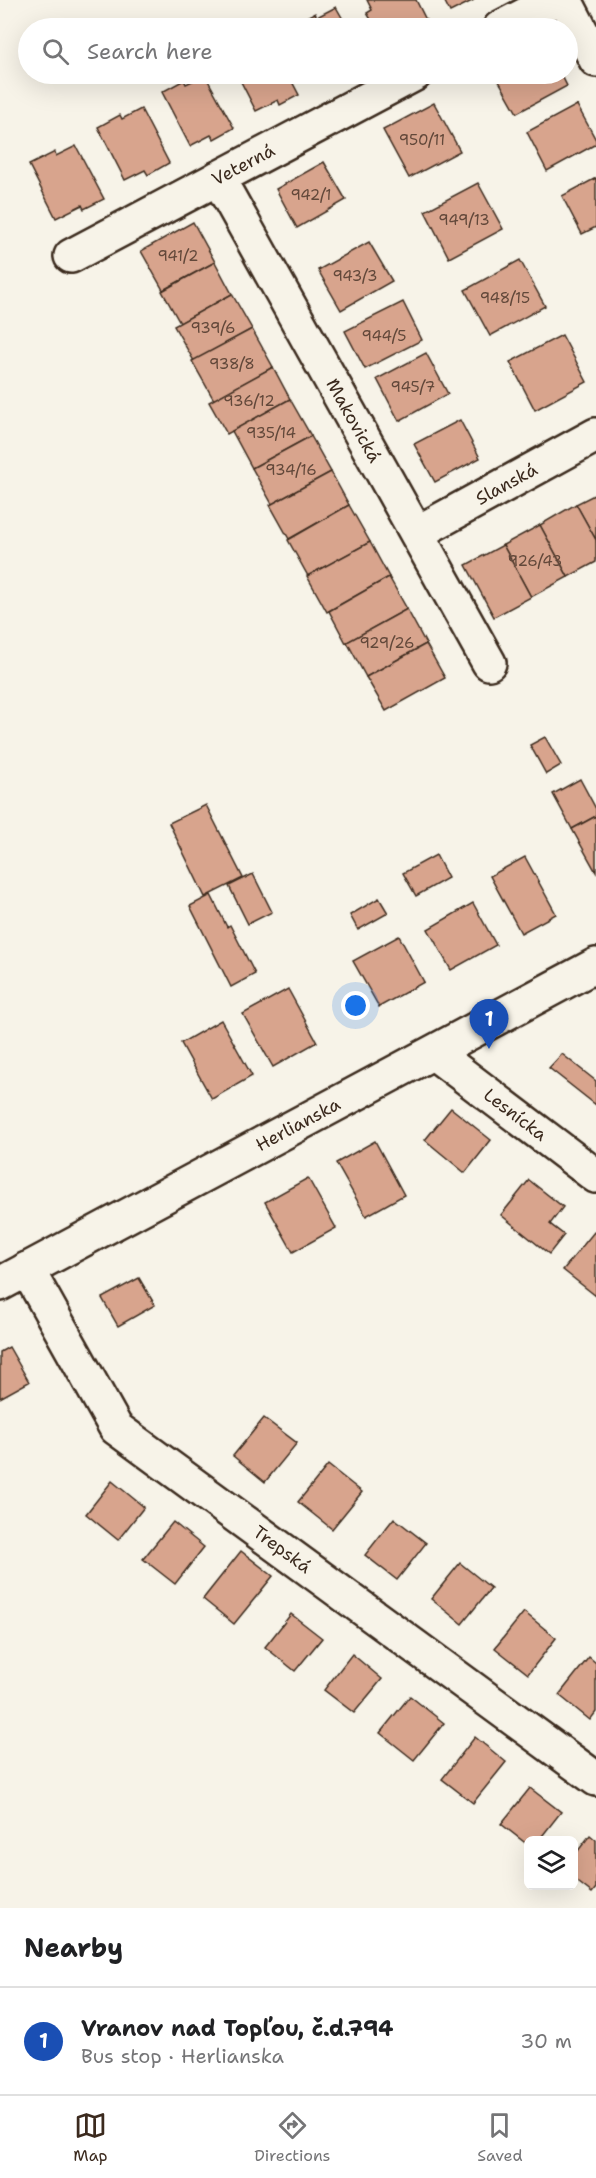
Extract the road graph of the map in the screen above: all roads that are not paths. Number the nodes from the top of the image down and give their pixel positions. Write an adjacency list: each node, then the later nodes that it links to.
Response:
1 (554, 0): 3 (street)
2 (565, 0): 4 (street)
3 (519, 18)
4 (574, 18)
5 (578, 25): 6 (street)
6 (596, 60)
7 (396, 84): 8 (street, Veterná)
8 (218, 178): 9 (street, Veterná); 11 (street, Makovická)
9 (71, 256)
10 (596, 435): 11 (street, Slanská)
11 (417, 533): 12 (street, Makovická)
12 (489, 663)
13 (596, 965): 14 (street, Herlianska)
14 (434, 1053): 15 (street, Lesnícka); 16 (street, Herlianska)
15 (596, 1176)
16 (14, 1277): 17 (street, Trepská)
17 (596, 1779)

